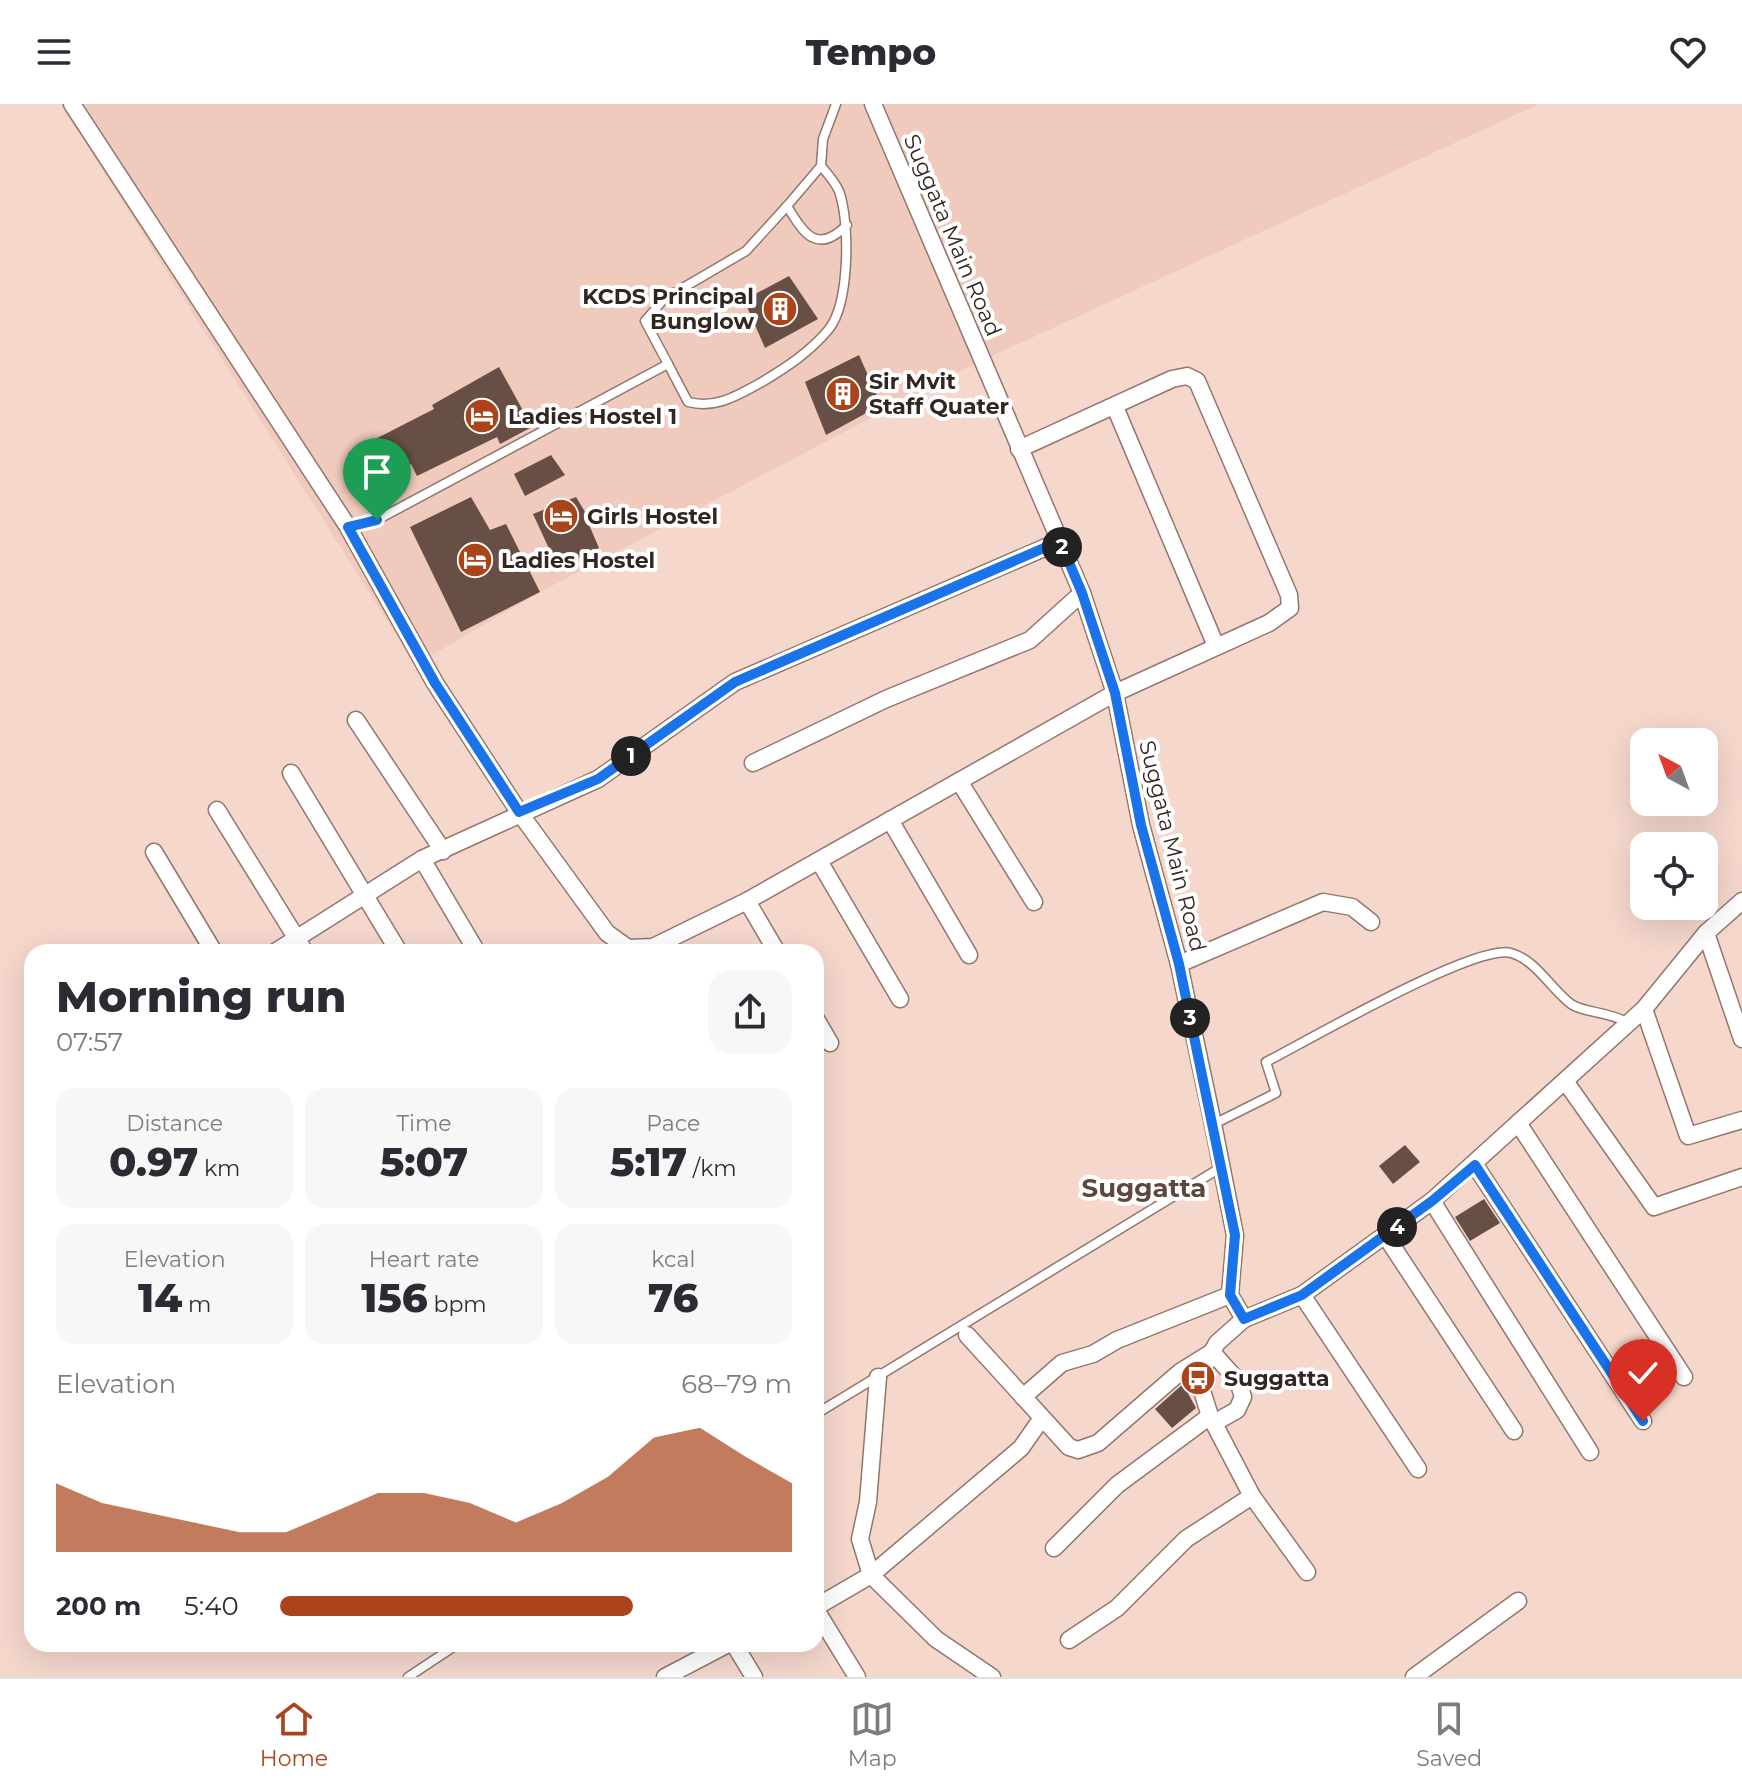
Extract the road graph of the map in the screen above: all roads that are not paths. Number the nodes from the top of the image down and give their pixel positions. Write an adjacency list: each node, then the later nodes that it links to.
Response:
1 (72, 104): 10 (street)
2 (836, 104): 4 (lane)
3 (873, 104): 9 (street, Suggata Main Road)
4 (821, 166): 5 (lane); 6 (lane)
5 (787, 206): 6 (lane); 7 (lane)
6 (847, 224): 7 (lane)
7 (668, 364): 10 (lane)
8 (1115, 407): 9 (street); 13 (street); 13 (street)
9 (1019, 449): 11 (street, Suggata Main Road)
10 (348, 527): 20 (street)
11 (1060, 541): 12 (street, Suggata Main Road); 20 (street)
12 (1082, 593): 14 (street, Suggata Main Road); 16 (street)
13 (1216, 646): 14 (street)
14 (1115, 693): 18 (street); 41 (street, Suggata Main Road)
15 (356, 720): 22 (street)
16 (753, 763)
17 (291, 773): 26 (street)
18 (959, 781): 21 (street); 29 (street)
19 (217, 810): 33 (street)
20 (519, 812): 22 (street); 37 (street)
21 (890, 820): 25 (street); 40 (street)
22 (443, 851): 24 (street)
23 (154, 852): 32 (street)
24 (422, 859): 26 (street); 36 (street)
25 (819, 861): 27 (street); 42 (street)
26 (365, 896): 34 (street); 35 (street)
27 (747, 901): 38 (street); 39 (street)
28 (1742, 901): 31 (street)
29 (1034, 902)
30 (1371, 922): 41 (street)
31 (1706, 933): 43 (street); 46 (street)
32 (209, 944)
33 (300, 944)
34 (304, 944)
35 (394, 944)
36 (472, 944)
37 (622, 944)
38 (659, 944)
39 (772, 944)
40 (969, 955)
41 (1179, 964): 51 (street, Suggata Main Road)
42 (900, 999)
43 (1644, 1009): 44 (street); 49 (street)
44 (1628, 1023): 48 (street); 51 (lane)
45 (824, 1033): 47 (street)
46 (1742, 1039)
47 (830, 1043)
48 (1565, 1081): 50 (street); 54 (street)
49 (1742, 1120)
50 (1518, 1123): 52 (street); 63 (street)
51 (1213, 1124): 53 (street, Suggata Main Road)
52 (1475, 1165): 55 (street); 68 (street)
53 (1220, 1168): 57 (street, Suggata Main Road); 62 (lane)
54 (1742, 1177)
55 (1432, 1201): 56 (street); 70 (street)
56 (1385, 1235): 58 (street); 69 (street)
57 (1230, 1295): 59 (street); 64 (street)
58 (1302, 1295): 59 (street); 71 (street)
59 (1244, 1319): 61 (street)
60 (967, 1335): 64 (street)
61 (1212, 1352): 66 (street); 67 (street); 67 (street)
62 (878, 1377): 65 (lane); 75 (street)
63 (1684, 1377)
64 (1023, 1397): 66 (street)
65 (824, 1409)
66 (1042, 1418): 75 (street)
67 (1212, 1420): 72 (street); 73 (street)
68 (1643, 1421)
69 (1514, 1431)
70 (1590, 1452)
71 (1418, 1469)
72 (1252, 1496): 74 (street); 79 (street)
73 (1054, 1548)
74 (1307, 1572)
75 (871, 1575): 77 (street); 87 (street)
76 (1518, 1601): 88 (street)
77 (824, 1603)
78 (824, 1621): 86 (street)
79 (1069, 1640)
80 (446, 1652): 83 (lane)
81 (713, 1652): 84 (street)
82 (739, 1652): 85 (street)
83 (408, 1677)
84 (665, 1677)
85 (754, 1677)
86 (857, 1677)
87 (992, 1677)
88 (1414, 1677)

